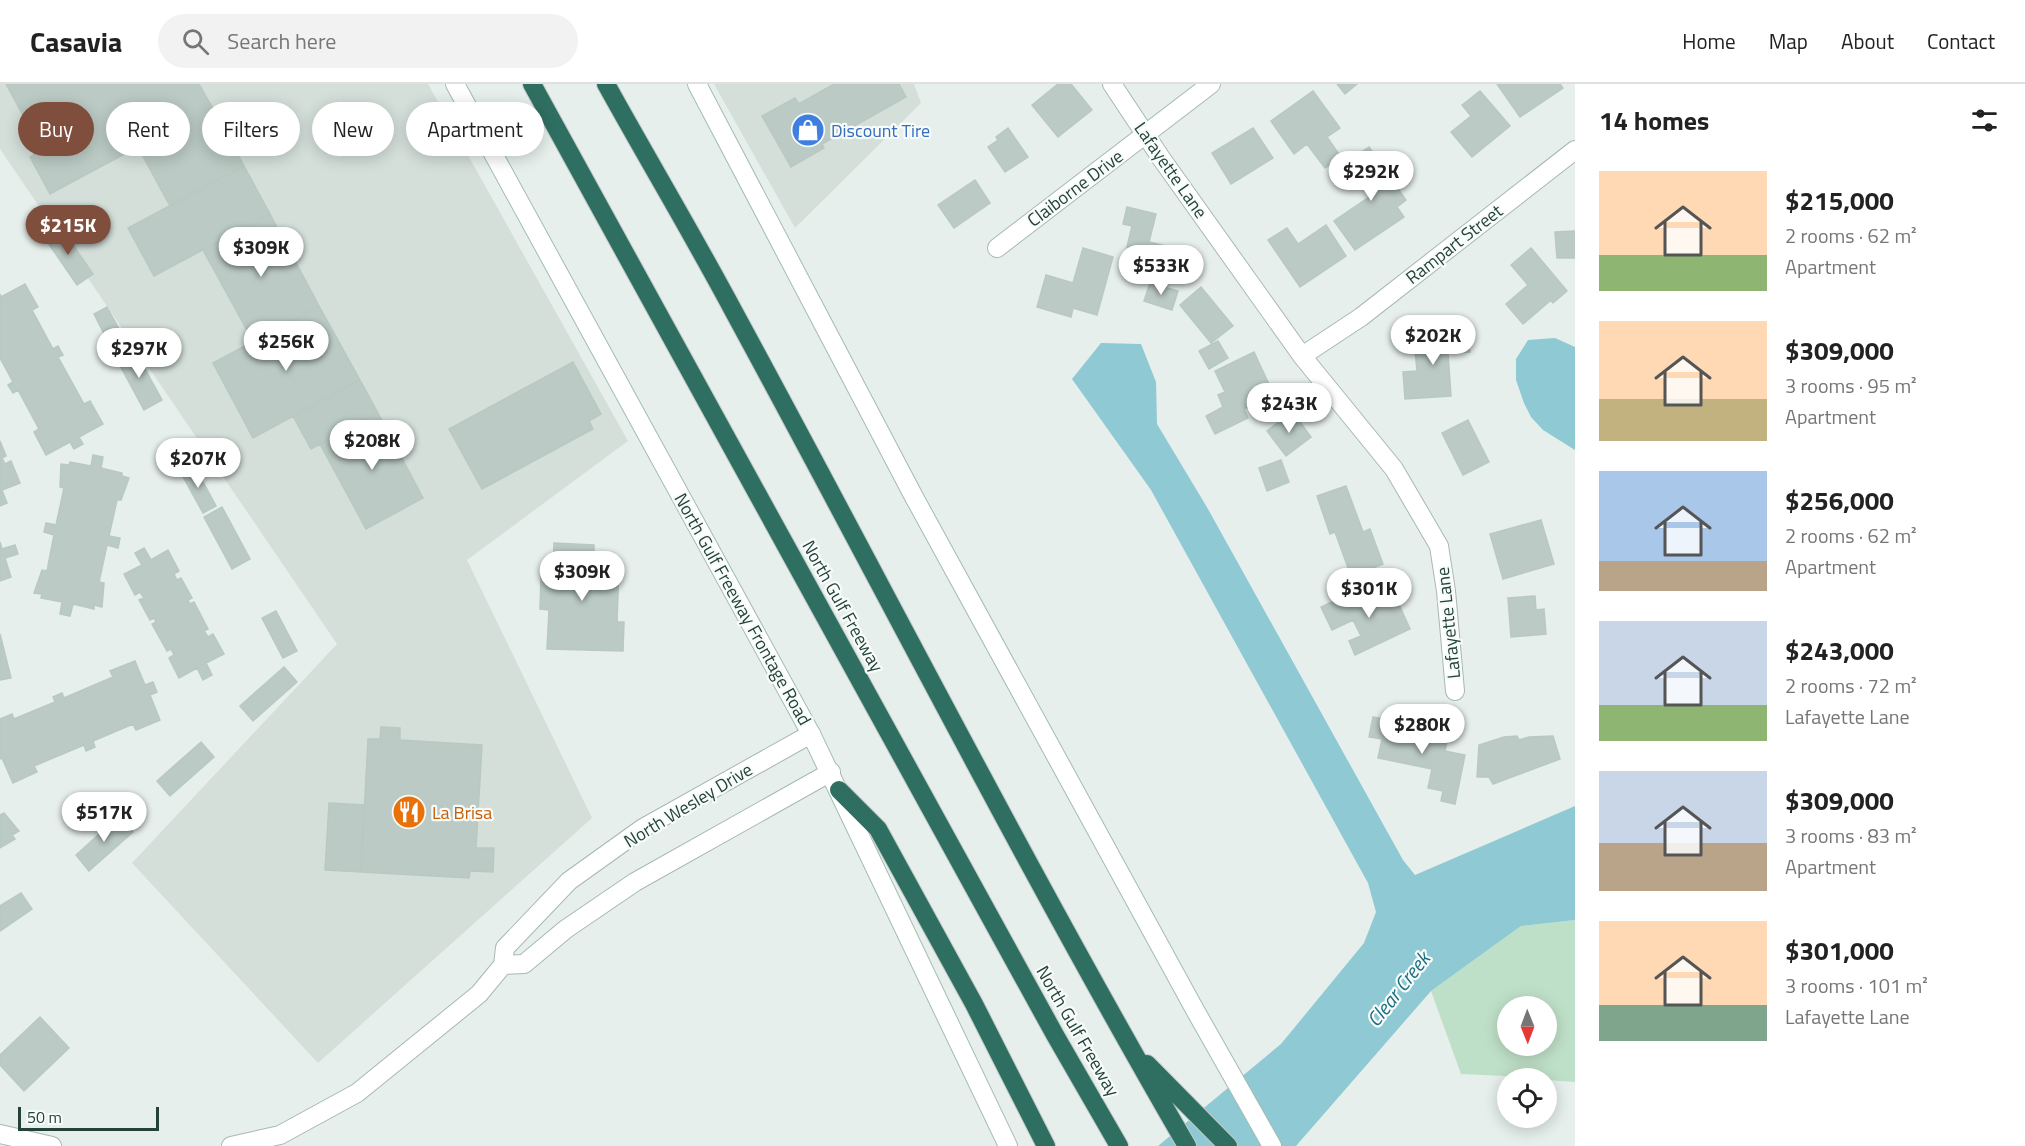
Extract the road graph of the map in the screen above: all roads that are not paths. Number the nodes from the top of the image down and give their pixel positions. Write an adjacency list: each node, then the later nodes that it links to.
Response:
1 (455, 84): 12 (street, North Gulf Freeway Frontage Road)
2 (532, 84): 22 (highway, North Gulf Freeway)
3 (606, 84): 16 (highway, North Gulf Freeway)
4 (697, 84): 25 (street)
5 (1112, 84): 7 (street, Lafayette Lane)
6 (1210, 84): 7 (street, Claiborne Drive)
7 (1146, 134): 9 (street, Claiborne Drive); 10 (street, Lafayette Lane)
8 (1575, 150): 10 (street, Rampart Street)
9 (997, 248)
10 (1302, 356): 11 (street, Lafayette Lane)
11 (1455, 691)
12 (811, 734): 13 (street, North Gulf Freeway Frontage Road); 15 (street, North Wesley Drive)
13 (831, 772): 14 (street, North Gulf Freeway Frontage Road); 15 (street)
14 (839, 790): 20 (street, North Gulf Freeway Frontage Road); 21 (highway)
15 (503, 965): 19 (street, North Wesley Drive)
16 (1129, 1046): 23 (highway, North Gulf Freeway); 24 (highway)
17 (0, 1134): 18 (street)
18 (52, 1146)
19 (231, 1146)
20 (1008, 1146)
21 (1046, 1146)
22 (1119, 1146)
23 (1187, 1146)
24 (1228, 1146)
25 (1272, 1146)

